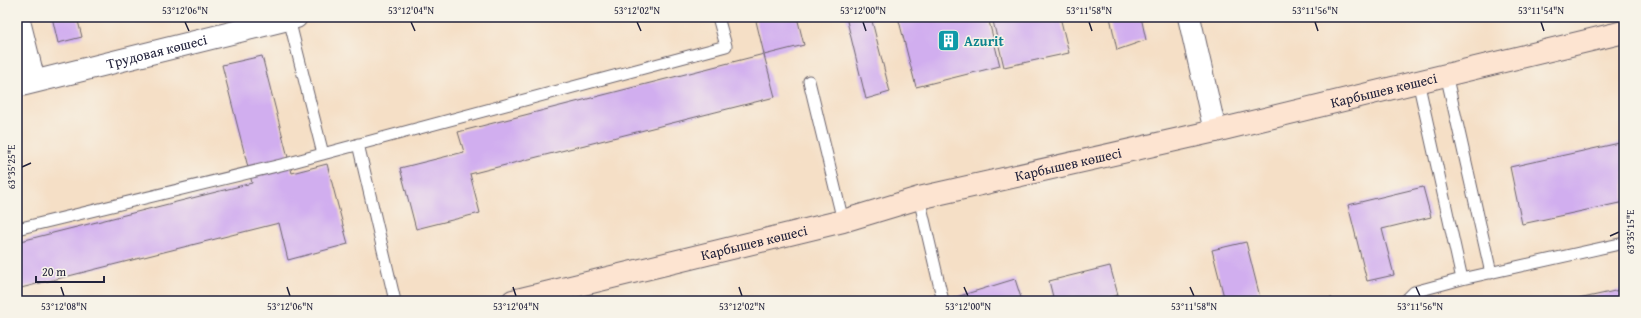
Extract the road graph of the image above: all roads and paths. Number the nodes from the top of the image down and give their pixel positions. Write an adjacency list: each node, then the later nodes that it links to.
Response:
1 (18, 17): 9 (street)
2 (718, 17): 11 (lane)
3 (1189, 17): 10 (street)
4 (292, 18): 9 (street, Трудовая көшесі); 12 (lane)
5 (1624, 32): 6 (main road, Карбышев көшесі)
6 (1446, 74): 8 (main road, Карбышев көшесі); 17 (lane)
7 (809, 81): 14 (lane)
8 (1418, 81): 10 (main road, Карбышев көшесі); 18 (lane)
9 (25, 84)
10 (1215, 131): 13 (main road, Карбышев көшесі)
11 (358, 144): 12 (lane); 19 (lane)
12 (323, 154): 15 (lane)
13 (919, 198): 14 (main road, Карбышев көшесі); 21 (lane)
14 (843, 221): 20 (main road, Карбышев көшесі)
15 (17, 229)
16 (1624, 243): 17 (lane)
17 (1491, 272): 18 (lane)
18 (1462, 279): 22 (lane)
19 (395, 301)
20 (513, 301)
21 (943, 301)
22 (1405, 301)

